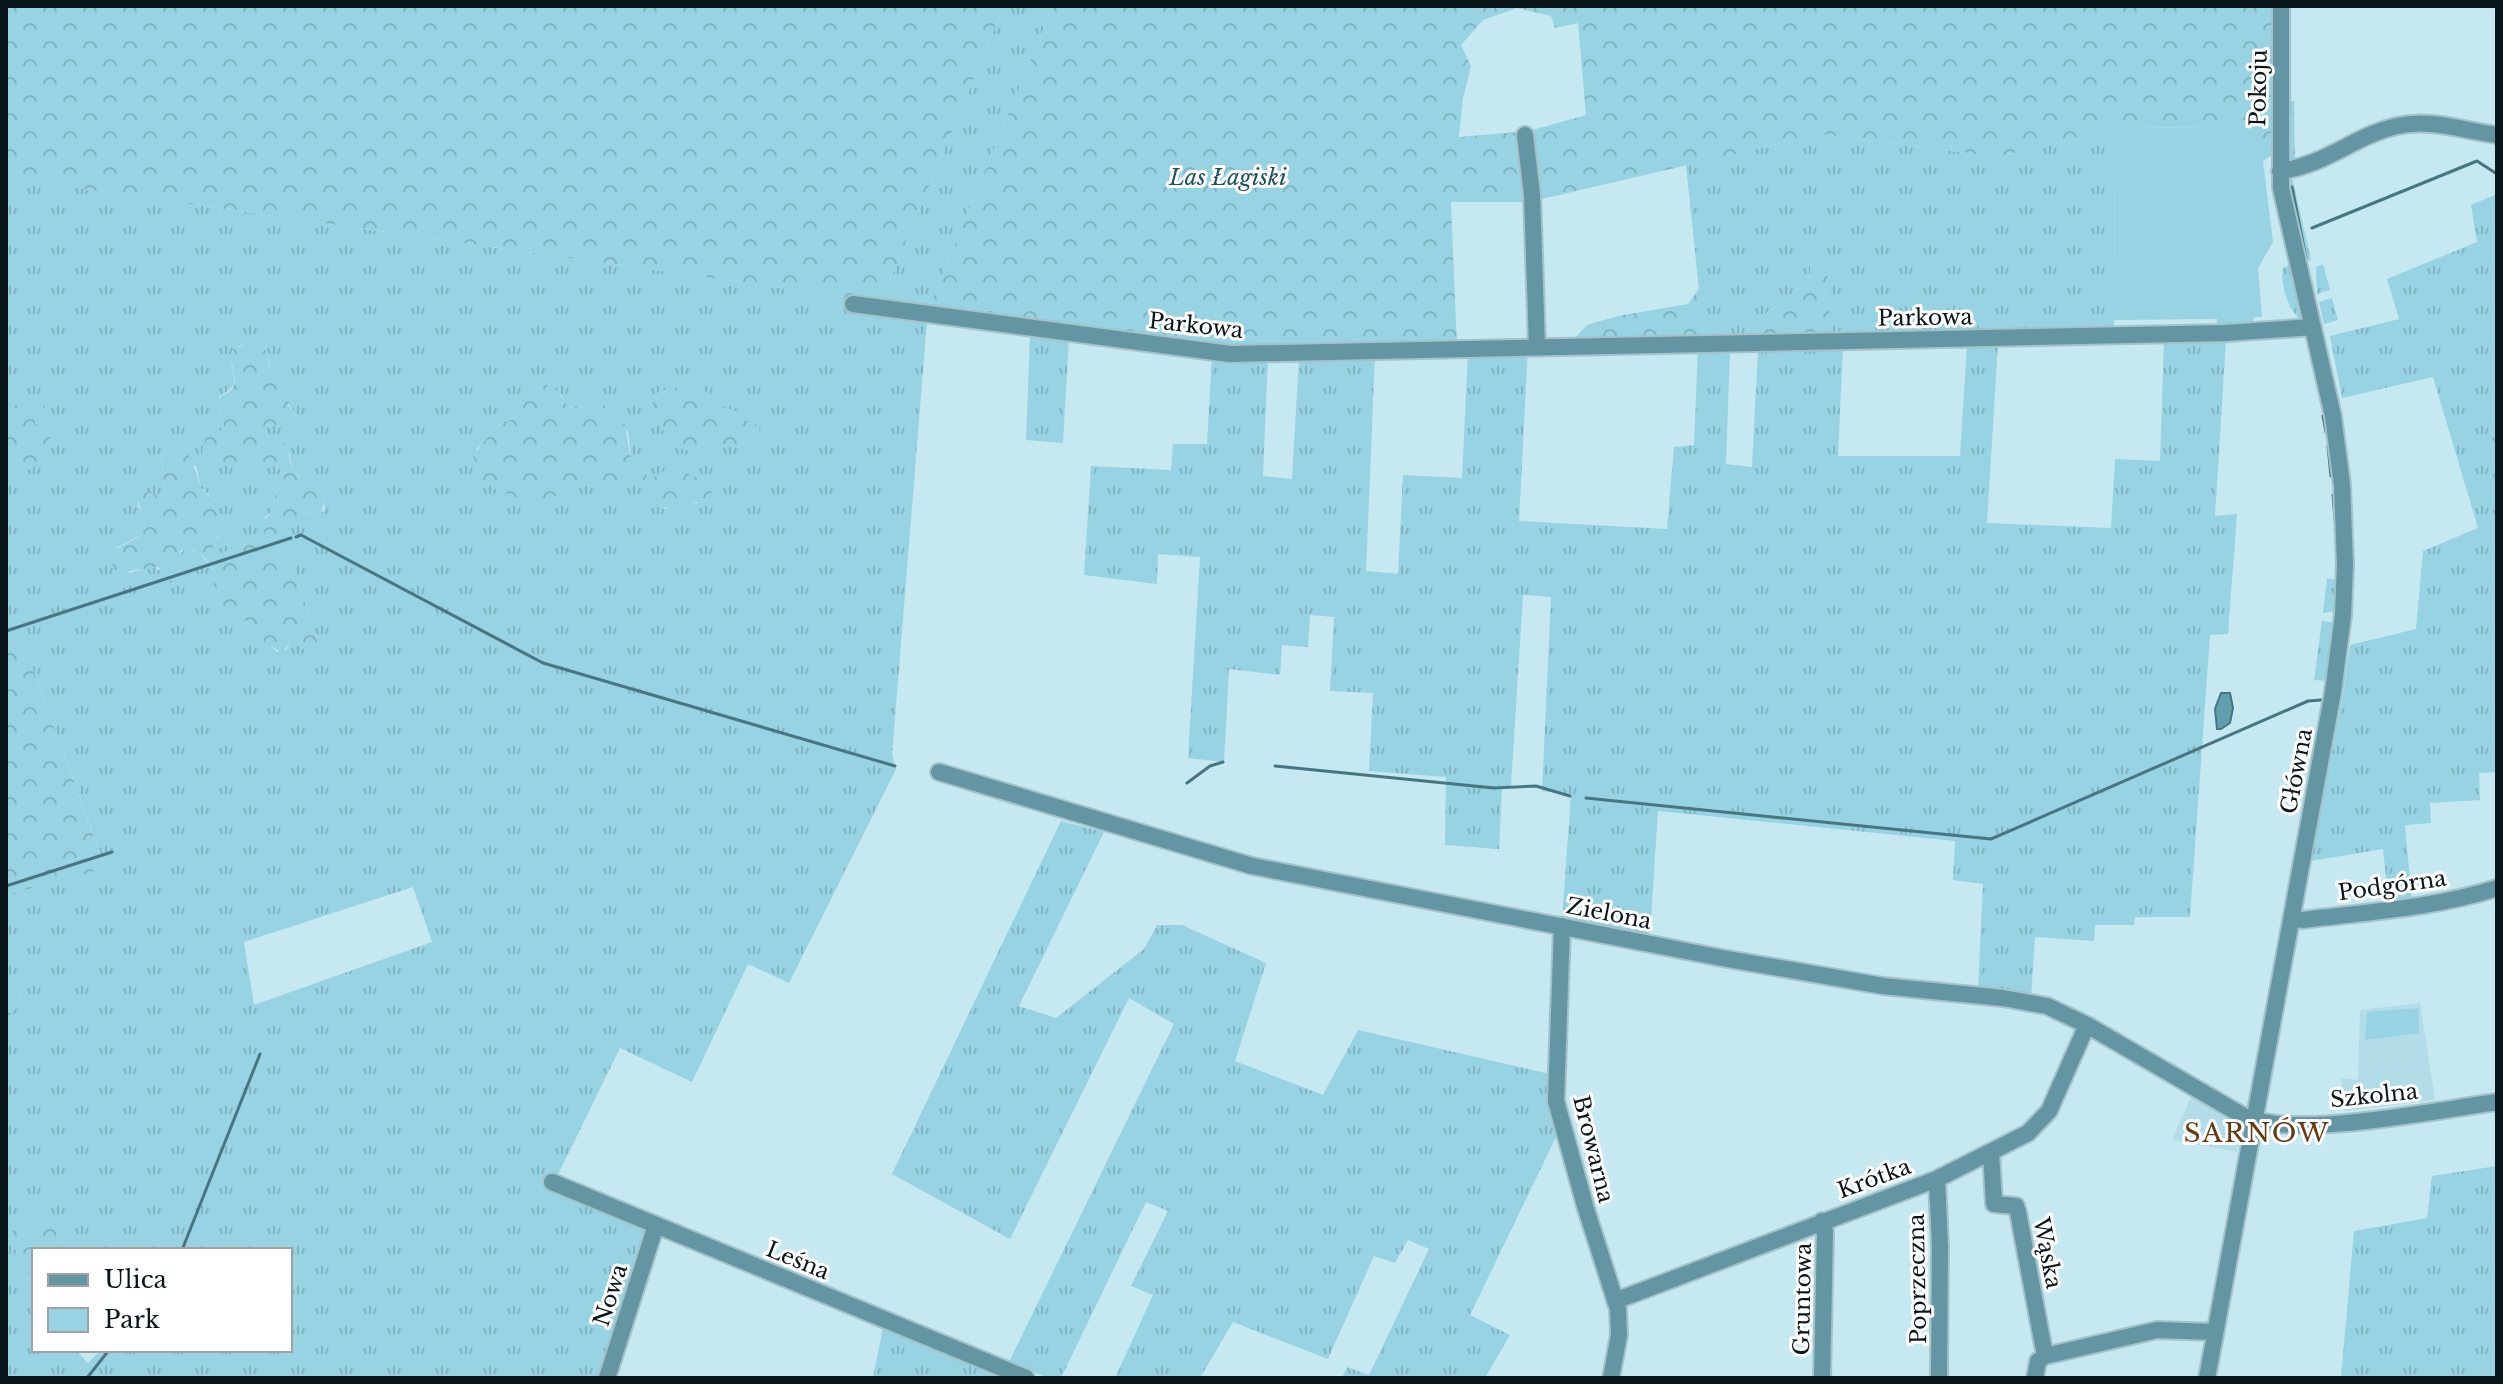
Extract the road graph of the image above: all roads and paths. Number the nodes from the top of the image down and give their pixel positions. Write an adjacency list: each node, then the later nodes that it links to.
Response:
1 (2281, 6): 4 (street, Pokoju)
2 (1525, 135): 7 (street)
3 (2497, 135): 4 (street)
4 (2280, 171): 6 (street, Główna)
5 (853, 304): 7 (street, Parkowa)
6 (2313, 327): 7 (street, Parkowa); 10 (street, Główna)
7 (1537, 346)
8 (939, 772): 11 (street, Zielona)
9 (2497, 888): 10 (street, Podgórna)
10 (2292, 918): 14 (street, Główna)
11 (1562, 926): 12 (street, Zielona); 20 (street, Browarna)
12 (2087, 1025): 14 (street, Zielona); 15 (street, Krótka)
13 (2497, 1102): 14 (street, Szkolna)
14 (2255, 1121): 21 (street, Główna)
15 (1991, 1152): 16 (street, Krótka); 22 (street, Wąska)
16 (1937, 1179): 18 (street, Krótka); 27 (street, Poprzeczna)
17 (552, 1182): 19 (street, Leśna)
18 (1822, 1221): 20 (street, Krótka); 26 (street, Gruntowa)
19 (656, 1225): 23 (street, Nowa); 24 (street, Leśna)
20 (1615, 1301): 25 (street, Browarna)
21 (2215, 1332): 22 (street); 29 (street, Główna)
22 (2045, 1356): 28 (street)
23 (607, 1378)
24 (1026, 1378)
25 (1611, 1378)
26 (1822, 1378)
27 (1939, 1378)
28 (2035, 1378)
29 (2207, 1378)

